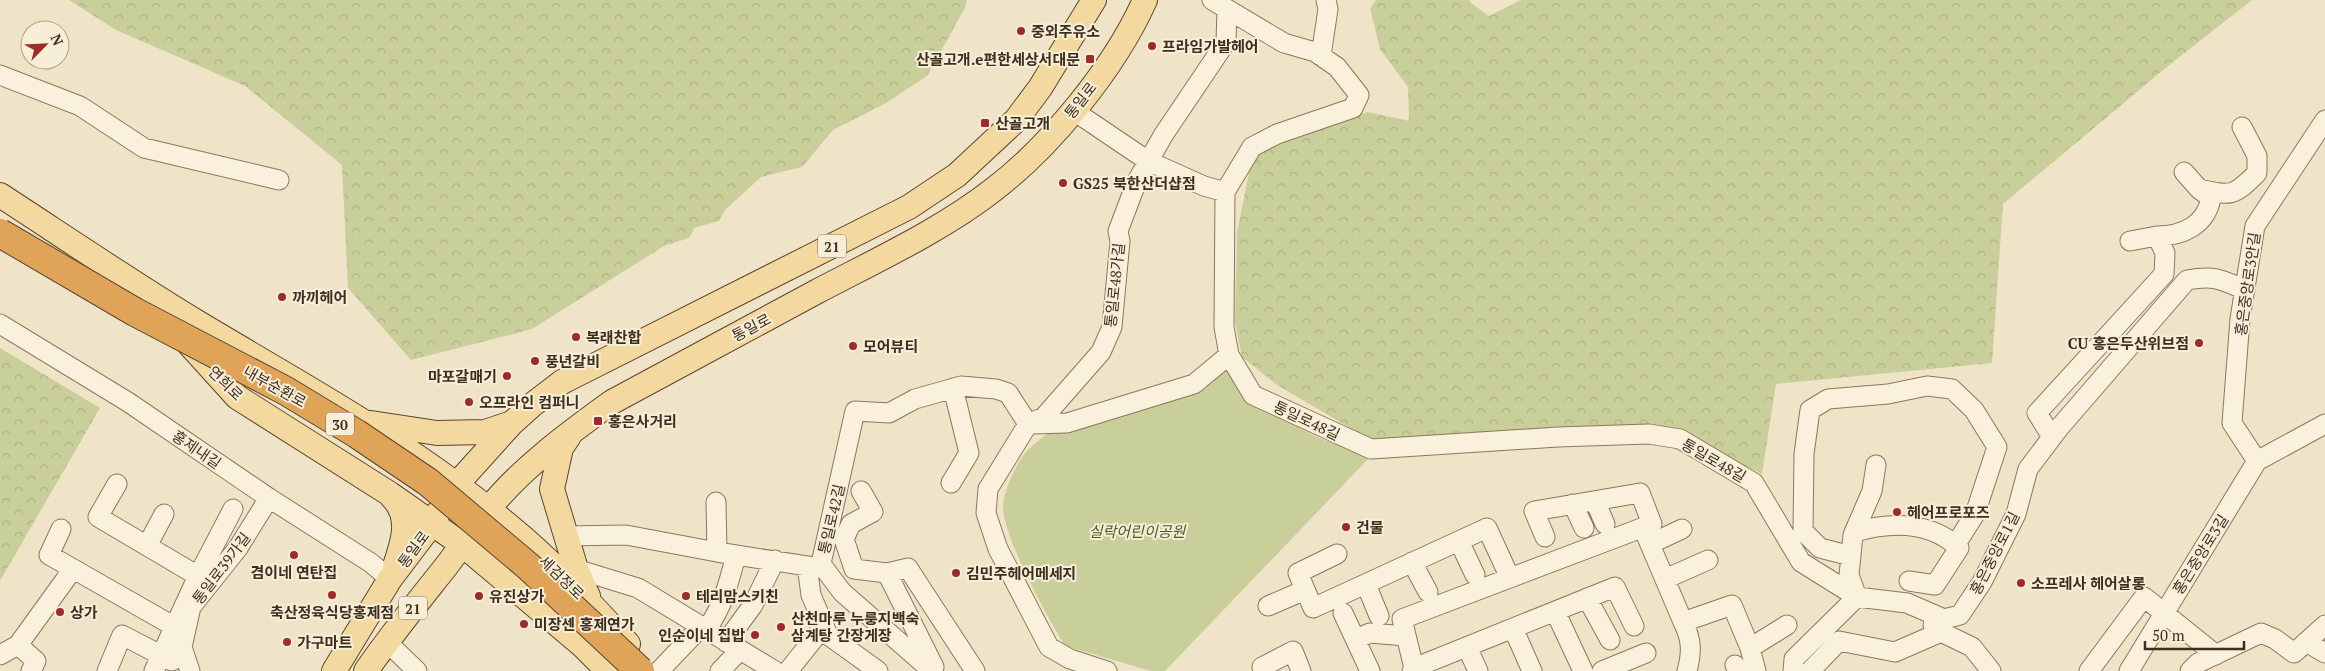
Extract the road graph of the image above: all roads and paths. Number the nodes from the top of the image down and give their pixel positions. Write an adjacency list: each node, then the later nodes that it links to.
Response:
1 (1094, 0): 26 (main road, 통일로 / 21)
2 (1146, 0): 29 (main road, 통일로 / 21)
3 (1326, 0): 5 (street)
4 (1219, 5): 5 (street); 10 (street, 통일로48가길)
5 (1321, 56): 14 (street)
6 (0, 75): 12 (street)
7 (1077, 113): 10 (street, 통일로)
8 (2325, 120): 21 (street, 홍은중앙로3안길)
9 (2242, 127): 13 (street)
10 (1148, 161): 14 (street, 통일로); 27 (street, 통일로48가길)
11 (2184, 172): 13 (street)
12 (279, 180)
13 (2199, 189): 18 (street)
14 (1225, 192): 23 (street, 통일로48길)
15 (0, 195): 25 (main road)
16 (0, 208): 37 (main road, 연희로)
17 (0, 233): 121 (highway, 내부순환로 / 30, bridge)
18 (2157, 236): 19 (street); 30 (street)
19 (2130, 241)
20 (0, 256): 120 (highway, 내부순환로 / 30)
21 (2245, 290): 30 (street, 홍은중앙로1길); 31 (street, 홍은중앙로3안길)
22 (0, 324): 38 (street, 홍제내길)
23 (1229, 355): 27 (street); 78 (street, 통일로48길)
24 (953, 388): 27 (street, 통일로42길); 33 (street); 65 (street, 통일로42길)
25 (363, 422): 26 (main road); 35 (main road)
26 (512, 423): 35 (main road, 통일로 / 21)
27 (1028, 424): 128 (street, 통일로48가길)
28 (2325, 424): 31 (street, 홍은중앙로3길)
29 (572, 430): 43 (main road, 통일로 / 21); 51 (main road)
30 (2052, 437): 80 (street, 홍은중앙로1길)
31 (2257, 461): 85 (street, 홍은중앙로3길)
32 (1876, 465): 50 (street)
33 (951, 483)
34 (117, 484): 57 (street)
35 (456, 485): 43 (main road); 45 (main road, 통일로)
36 (861, 491): 68 (street)
37 (390, 494): 45 (main road, 연희로); 72 (main road)
38 (269, 498): 72 (street, 홍제내길); 96 (street, 통일로39가길)
39 (1595, 501): 41 (street); 46 (street); 52 (street)
40 (716, 502): 58 (street)
41 (1573, 504): 47 (street); 53 (street)
42 (233, 510): 70 (street)
43 (488, 510): 56 (main road, 통일로 / 21); 81 (main road, 세검정로)
44 (164, 514): 57 (street)
45 (432, 522): 56 (main road, 연희로); 72 (main road, 통일로)
46 (1605, 524)
47 (1584, 528)
48 (61, 529): 66 (street)
49 (1682, 529): 52 (street)
50 (1855, 532): 55 (street); 61 (street)
51 (566, 536): 58 (street, 통일로42길); 67 (main road)
52 (1646, 536): 71 (street); 73 (street)
53 (1545, 537)
54 (1459, 541): 64 (street); 69 (street); 71 (street)
55 (1956, 544): 61 (street); 74 (street)
56 (463, 545): 99 (main road, 통일로 / 21); 119 (main road)
57 (147, 546): 70 (street)
58 (717, 552): 60 (street, 통일로42길)
59 (1336, 554): 76 (street)
60 (736, 555): 62 (street, 통일로42길); 92 (street)
61 (1851, 556): 78 (street)
62 (775, 560): 65 (street, 통일로42길); 102 (street)
63 (1708, 560): 73 (street)
64 (1412, 562): 75 (street); 77 (street)
65 (814, 565): 90 (street); 111 (street)
66 (73, 569): 96 (street); 101 (street)
67 (576, 569): 81 (main road); 92 (street)
68 (887, 573): 111 (street); 127 (street)
69 (1475, 575)
70 (198, 576): 96 (street)
71 (1510, 578): 95 (street)
72 (390, 579): 116 (main road, 통일로)
73 (1665, 579): 87 (street)
74 (1909, 581)
75 (1366, 584): 76 (street); 86 (street)
76 (1305, 590): 82 (street)
77 (1428, 592)
78 (1857, 597): 80 (street, 홍은중앙로1길); 138 (street)
79 (1588, 598): 83 (street); 91 (street); 98 (street)
80 (1907, 603): 94 (street)
81 (591, 604): 122 (main road, 세검정로)
82 (1268, 606)
83 (1555, 611): 93 (street); 134 (street)
84 (1343, 613): 97 (street)
85 (2163, 613): 108 (street); 141 (street); 142 (street, 홍은중앙로3길)
86 (1379, 616)
87 (1683, 622): 104 (street); 136 (street)
88 (1786, 625): 104 (street)
89 (2325, 625): 100 (street)
90 (824, 626): 110 (street); 126 (street)
91 (1634, 626)
92 (704, 628): 102 (street); 123 (street)
93 (1513, 628): 103 (street); 133 (street)
94 (1941, 632): 139 (street); 140 (street)
95 (1406, 636): 97 (street); 112 (street)
96 (176, 638): 109 (street); 115 (street)
97 (1356, 638): 131 (street)
98 (1610, 640)
99 (386, 641): 117 (main road, 통일로 / 21); 118 (street)
100 (2306, 642): 106 (street); 108 (street)
101 (18, 645): 107 (street); 113 (street)
102 (733, 646): 124 (street); 125 (street)
103 (1467, 647): 112 (street); 132 (street)
104 (1750, 648): 137 (street)
105 (1646, 653): 135 (street)
106 (2325, 653)
107 (0, 655)
108 (2216, 655): 143 (street)
109 (159, 664): 114 (street); 115 (street)
110 (868, 668)
111 (931, 669)
112 (1413, 670)
113 (31, 671)
114 (107, 671)
115 (189, 671)
116 (334, 671)
117 (366, 671)
118 (417, 671)
119 (608, 671)
120 (615, 671)
121 (640, 671)
122 (652, 671)
123 (659, 671)
124 (720, 671)
125 (774, 671)
126 (788, 671)
127 (975, 671)
128 (1107, 671)
129 (1264, 671): 130 (street)
130 (1301, 671)
131 (1370, 671)
132 (1478, 671)
133 (1532, 671)
134 (1583, 671)
135 (1602, 671)
136 (1687, 671)
137 (1756, 671)
138 (1793, 671)
139 (1810, 671)
140 (1992, 671)
141 (2089, 671)
142 (2129, 671)
143 (2190, 671)

